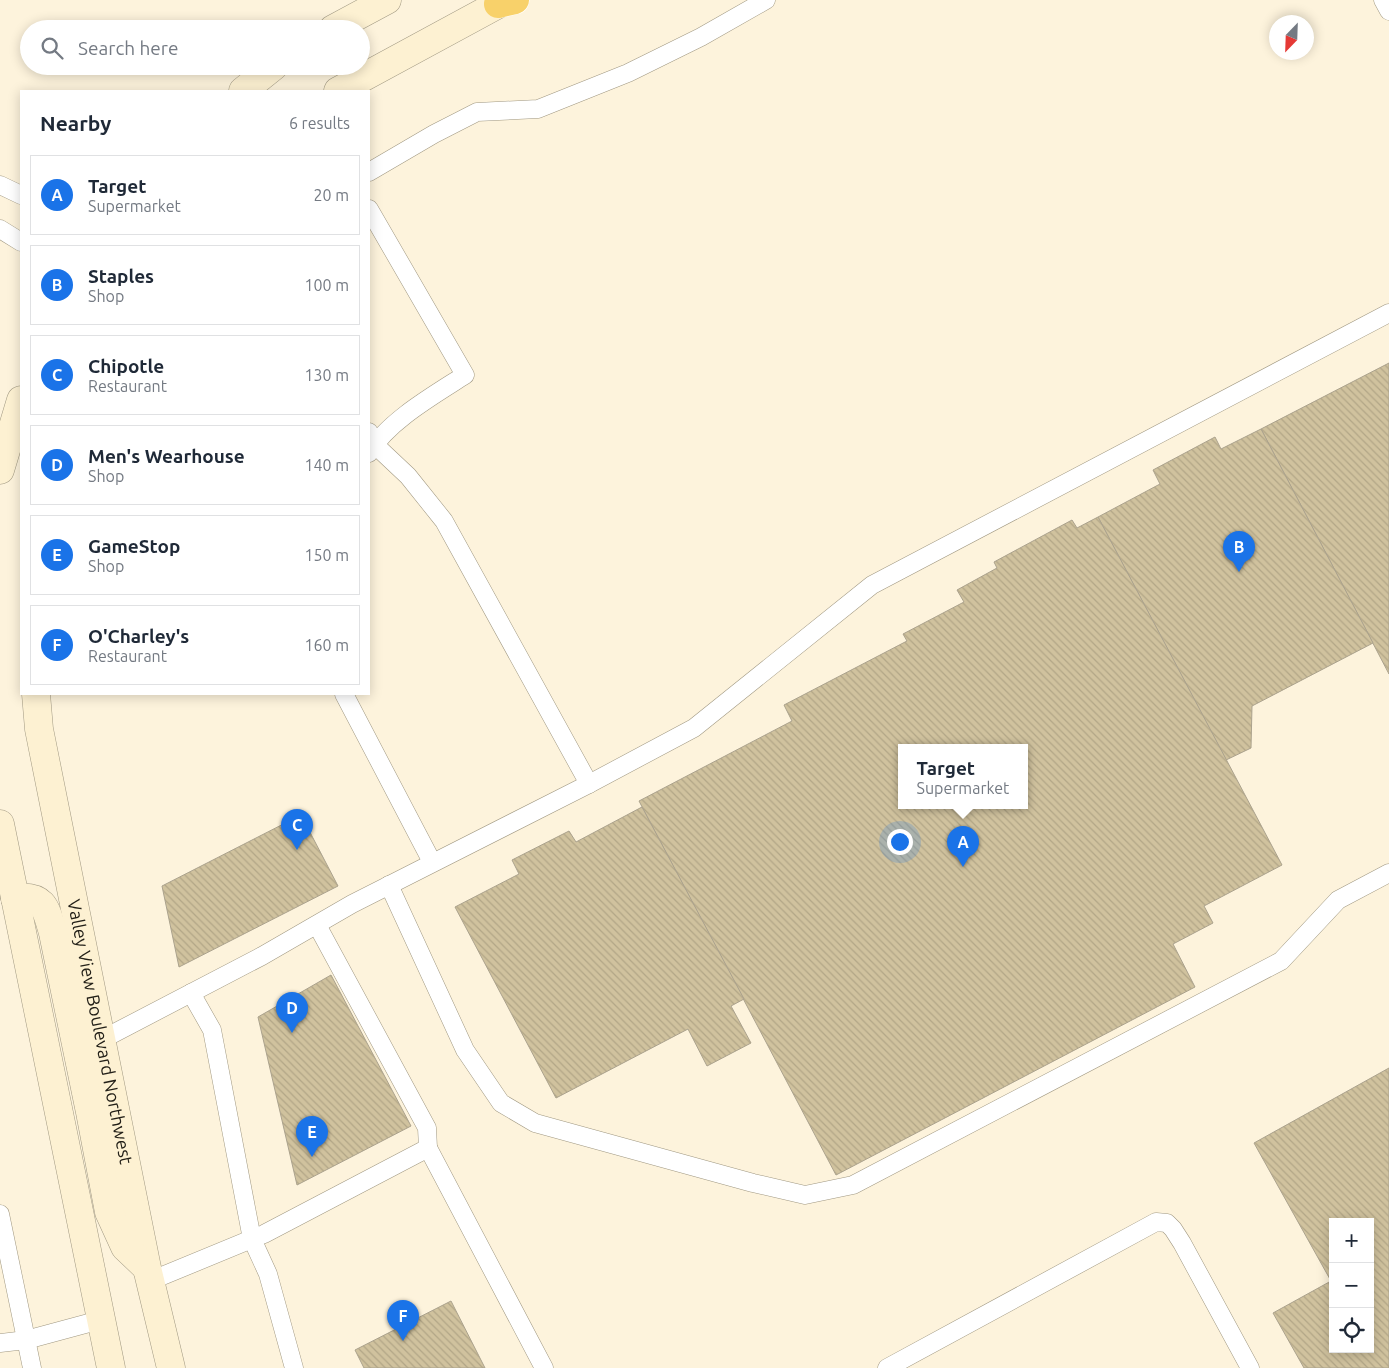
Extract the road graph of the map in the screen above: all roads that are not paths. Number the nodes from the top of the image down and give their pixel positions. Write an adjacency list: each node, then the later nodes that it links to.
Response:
1 (387, 0): 6 (main road)
2 (766, 0): 12 (lane)
3 (1383, 0): 5 (lane)
4 (506, 1): 7 (main road)
5 (1389, 11)
6 (350, 20)
7 (370, 74)
8 (263, 75): 10 (main road)
9 (368, 75): 11 (main road)
10 (244, 90)
11 (340, 90)
12 (370, 171)
13 (0, 185): 14 (lane)
14 (20, 195)
15 (370, 211): 20 (lane)
16 (0, 229): 17 (lane)
17 (20, 241)
18 (1389, 313): 24 (lane)
19 (20, 403): 21 (main road)
20 (370, 443): 24 (lane)
21 (0, 470)
22 (36, 695): 32 (main road, Valley View Boulevard Northwest)
23 (345, 695): 26 (lane)
24 (589, 784): 26 (lane)
25 (0, 824): 29 (main road)
26 (432, 862): 28 (lane)
27 (1389, 872): 28 (lane)
28 (389, 885): 30 (lane)
29 (7, 899): 36 (main road); 37 (main road)
30 (316, 924): 31 (lane); 33 (lane)
31 (191, 993): 32 (lane); 35 (lane)
32 (101, 1040): 36 (main road, Valley View Boulevard Northwest)
33 (428, 1148): 35 (lane); 45 (lane)
34 (0, 1214): 38 (lane)
35 (252, 1239): 36 (lane); 44 (lane)
36 (149, 1275): 43 (main road, Valley View Boulevard Northwest)
37 (100, 1320): 38 (lane); 41 (main road); 42 (main road)
38 (26, 1340): 39 (lane); 40 (lane)
39 (0, 1344)
40 (32, 1368)
41 (111, 1368)
42 (126, 1368)
43 (171, 1368)
44 (294, 1368)
45 (544, 1368)
46 (888, 1368): 47 (lane)
47 (1250, 1368)

